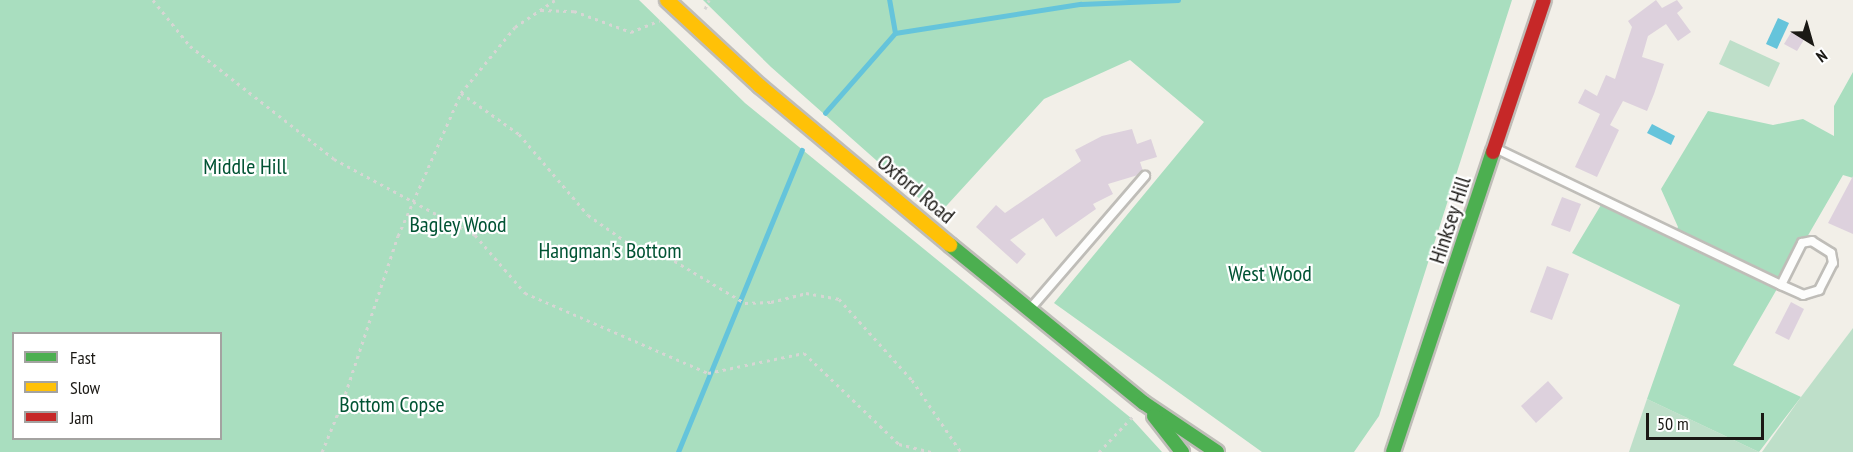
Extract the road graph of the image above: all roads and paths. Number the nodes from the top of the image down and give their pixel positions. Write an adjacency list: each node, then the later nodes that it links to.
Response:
1 (153, 0): 10 (path)
2 (555, 0): 5 (path)
3 (667, 0): 12 (street, Oxford Road)
4 (1544, 0): 8 (street, Hinksey Hill)
5 (541, 10): 6 (path); 7 (path)
6 (665, 24)
7 (461, 93): 10 (path); 16 (path)
8 (1495, 148): 11 (lane); 20 (street, Hinksey Hill)
9 (1145, 176): 12 (lane)
10 (412, 203): 14 (path); 15 (path)
11 (1781, 285): 11 (lane)
12 (1028, 311): 13 (street, Oxford Road)
13 (1144, 403): 17 (path); 18 (street, Oxford Road); 19 (street, Oxford Road)
14 (322, 452)
15 (932, 452)
16 (961, 452)
17 (1099, 452)
18 (1182, 452)
19 (1216, 452)
20 (1393, 452)

